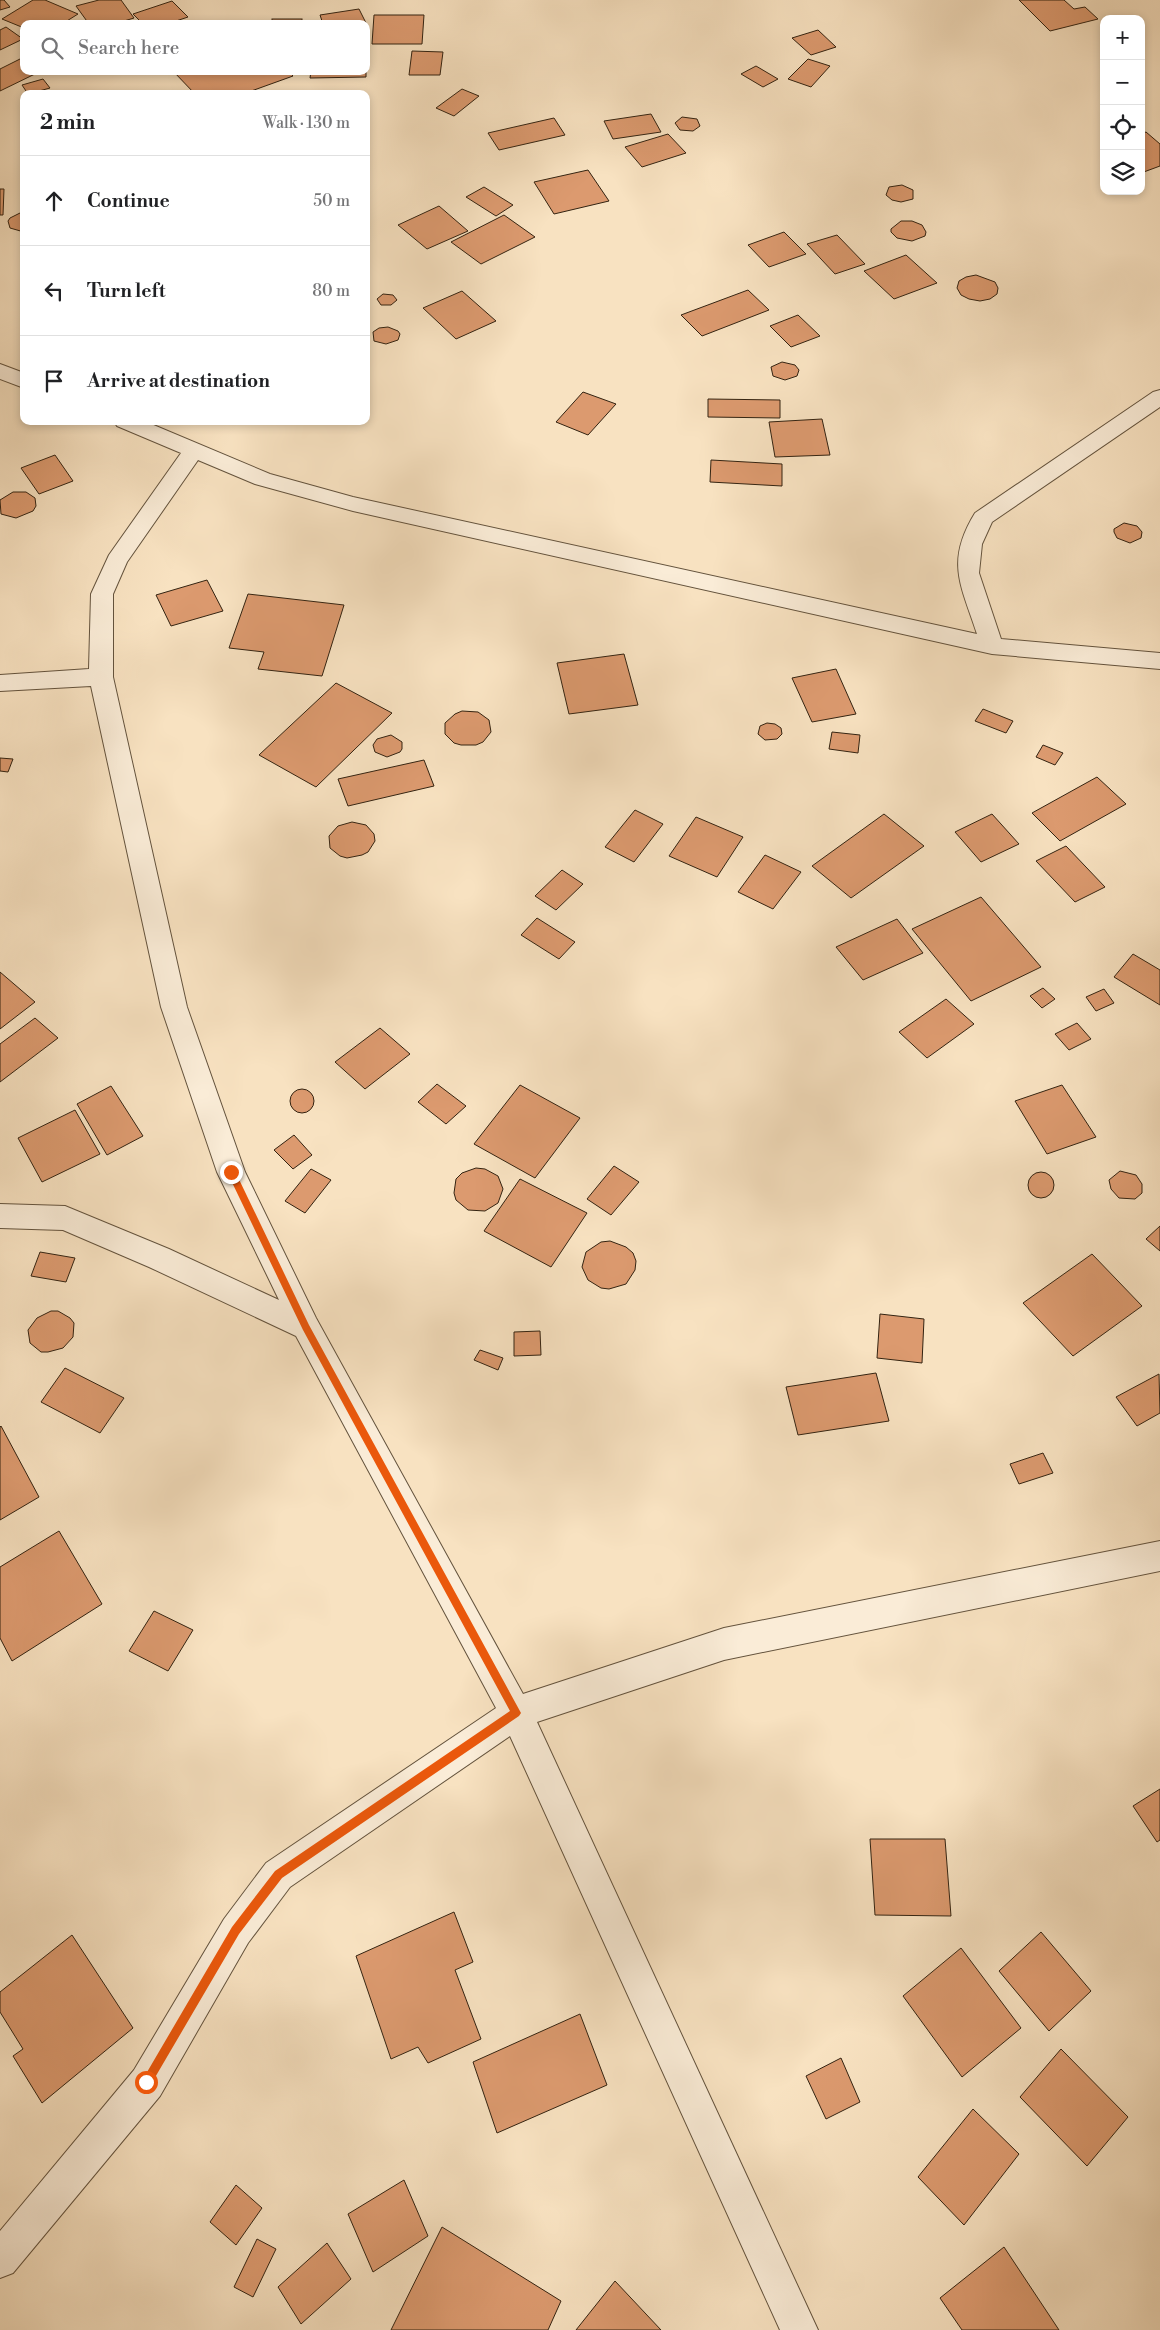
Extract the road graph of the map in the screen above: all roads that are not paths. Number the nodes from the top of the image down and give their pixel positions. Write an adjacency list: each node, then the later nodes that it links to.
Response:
1 (0, 371): 2 (street)
2 (20, 378)
3 (1160, 397): 6 (street)
4 (134, 425): 5 (street)
5 (194, 450): 6 (street); 8 (street)
6 (992, 646): 7 (street)
7 (1160, 661)
8 (101, 677): 9 (street); 11 (street)
9 (0, 683)
10 (0, 1216): 11 (street)
11 (306, 1328): 13 (street)
12 (1160, 1556): 13 (street)
13 (516, 1713): 14 (street); 15 (street)
14 (0, 2260)
15 (799, 2330)

